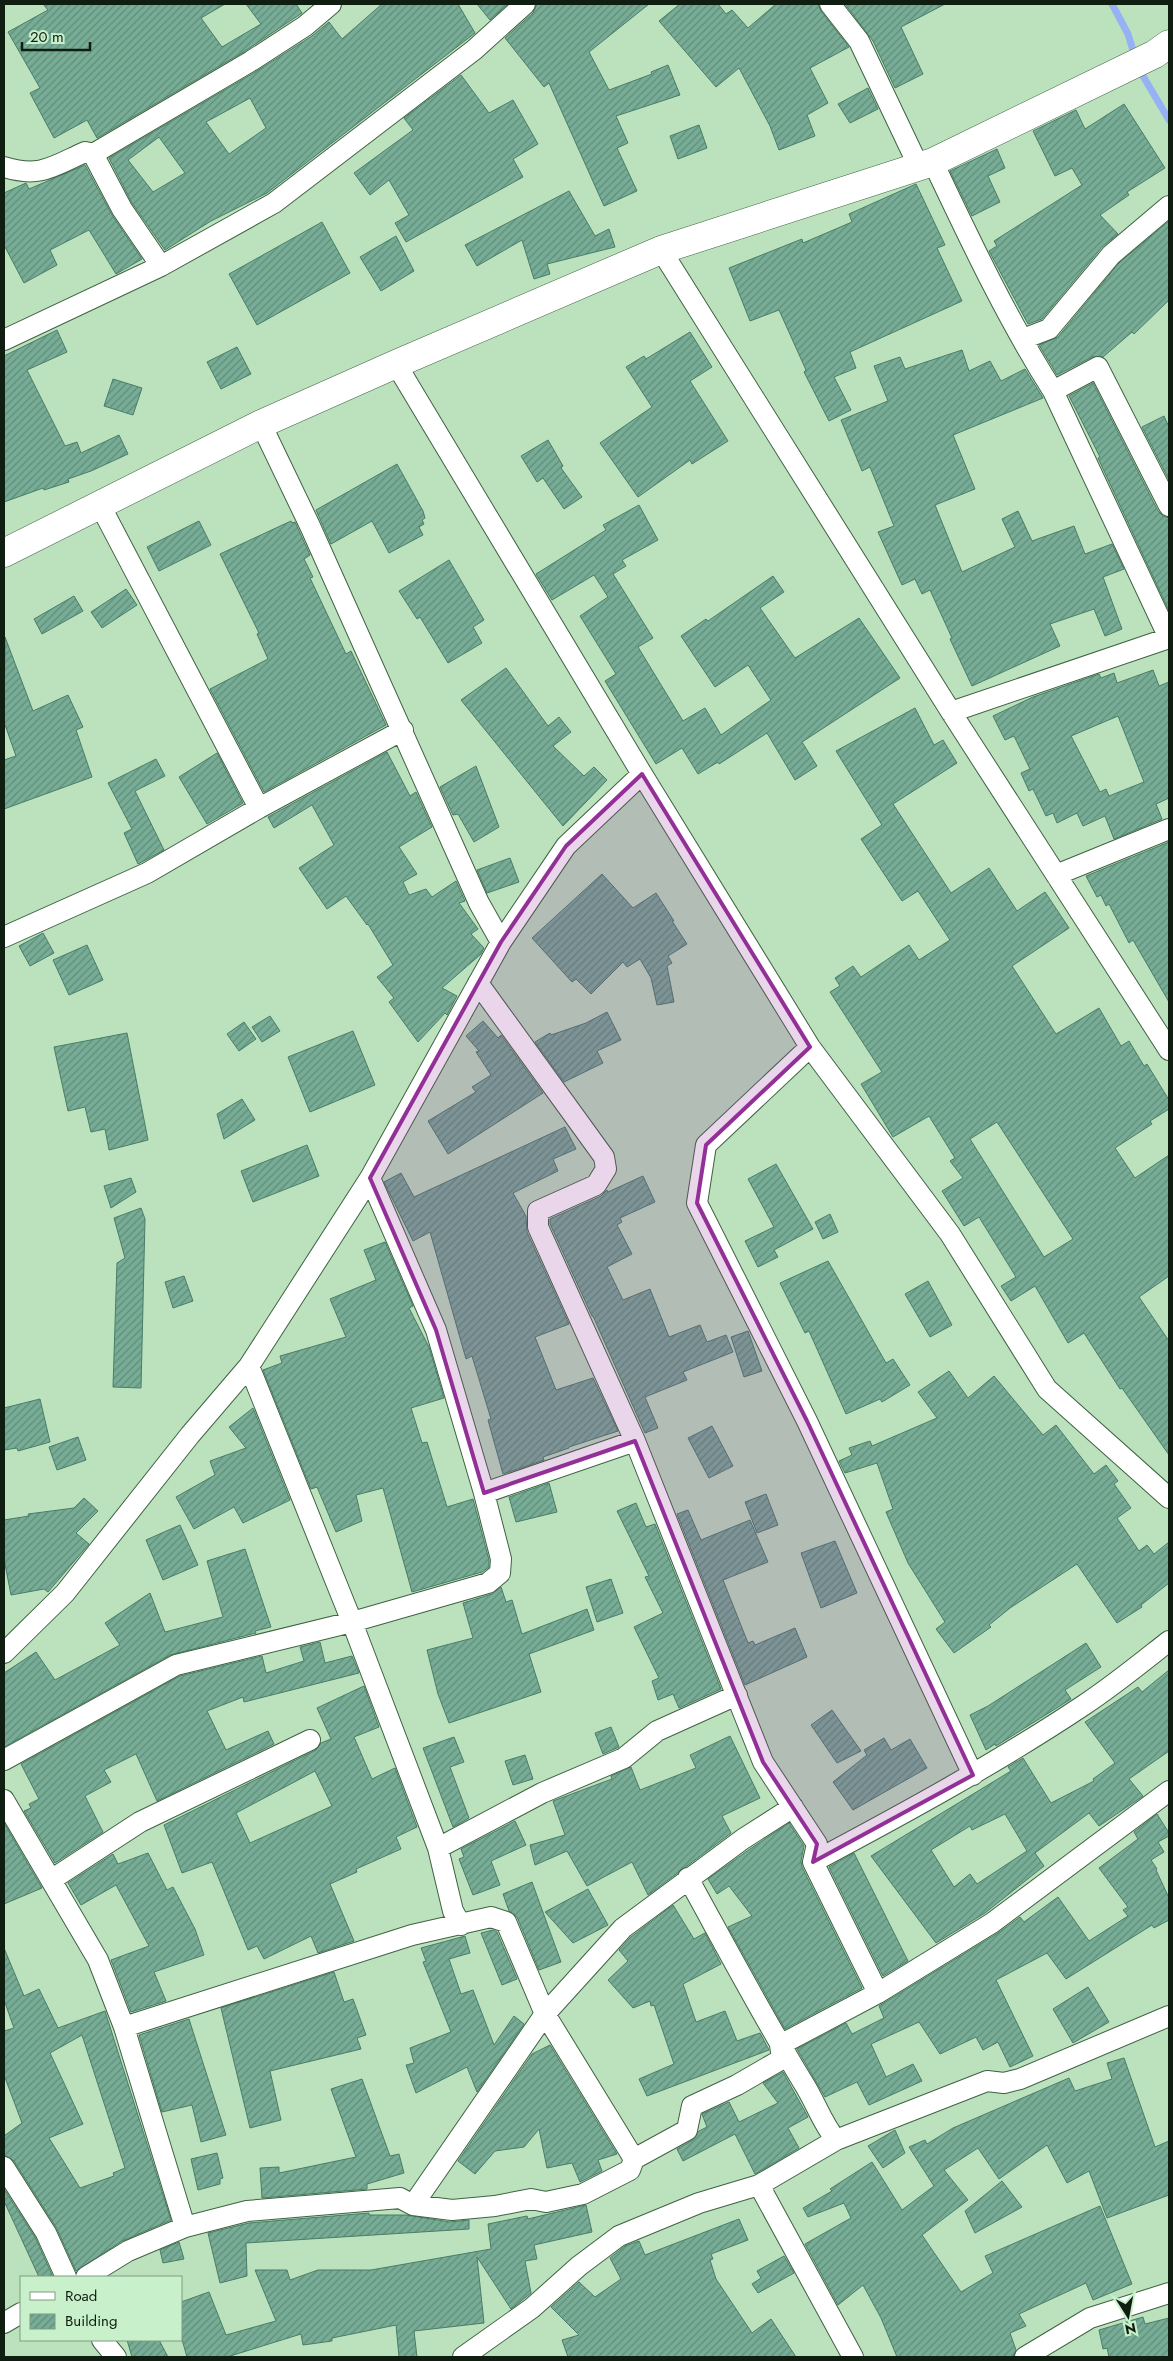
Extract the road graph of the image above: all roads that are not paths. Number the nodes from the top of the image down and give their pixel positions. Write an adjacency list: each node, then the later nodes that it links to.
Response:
1 (330, 4): 5 (street)
2 (525, 4): 10 (street)
3 (830, 4): 6 (street)
4 (1169, 44): 6 (street)
5 (93, 154): 7 (street); 10 (street)
6 (926, 164): 9 (street); 11 (street)
7 (4, 167)
8 (1169, 206): 11 (street)
9 (661, 250): 13 (street); 20 (street)
10 (161, 266): 12 (street)
11 (1023, 339): 14 (street)
12 (4, 340)
13 (396, 364): 15 (street); 22 (street)
14 (1053, 391): 17 (street); 19 (street)
15 (261, 424): 16 (street); 21 (street)
16 (100, 505): 18 (street); 23 (street)
17 (1169, 506)
18 (4, 553)
19 (1169, 638): 20 (street)
20 (951, 712): 25 (street)
21 (403, 730): 23 (street); 27 (street)
22 (642, 774): 27 (street); 29 (street)
23 (259, 808): 26 (street)
24 (1169, 829): 25 (street)
25 (1056, 875): 30 (street)
26 (4, 937)
27 (501, 942): 28 (street)
28 (478, 983): 31 (street); 33 (street)
29 (810, 1046): 35 (street); 42 (street)
30 (1169, 1050)
31 (370, 1178): 32 (street); 34 (street)
32 (249, 1366): 36 (street); 38 (street)
33 (635, 1441): 34 (street); 39 (street)
34 (484, 1493): 36 (street)
35 (1169, 1498)
36 (352, 1622): 41 (street); 46 (street)
37 (1169, 1641): 42 (street)
38 (4, 1653)
39 (737, 1695): 45 (street); 46 (street)
40 (310, 1740): 49 (street)
41 (4, 1760)
42 (973, 1775): 47 (street)
43 (1169, 1791): 51 (street)
44 (4, 1800): 49 (street)
45 (793, 1807): 47 (street); 48 (street)
46 (438, 1848): 50 (street)
47 (813, 1862): 51 (street)
48 (688, 1878): 52 (street); 55 (street)
49 (51, 1880): 54 (street)
50 (461, 1925): 52 (street); 54 (street)
51 (878, 1993): 55 (street)
52 (545, 2014): 57 (street); 60 (street)
53 (1169, 2016): 56 (street)
54 (124, 2027): 61 (street)
55 (780, 2045): 56 (street); 57 (street)
56 (836, 2140): 59 (street)
57 (634, 2159): 60 (street)
58 (4, 2167): 62 (street)
59 (759, 2186): 69 (street); 70 (street)
60 (413, 2205): 61 (street)
61 (185, 2227): 63 (street)
62 (66, 2276)
63 (88, 2276)
64 (1169, 2293): 71 (street)
65 (20, 2314): 66 (street)
66 (4, 2323)
67 (103, 2341): 68 (street)
68 (116, 2357)
69 (463, 2357)
70 (852, 2357)
71 (1025, 2357)

